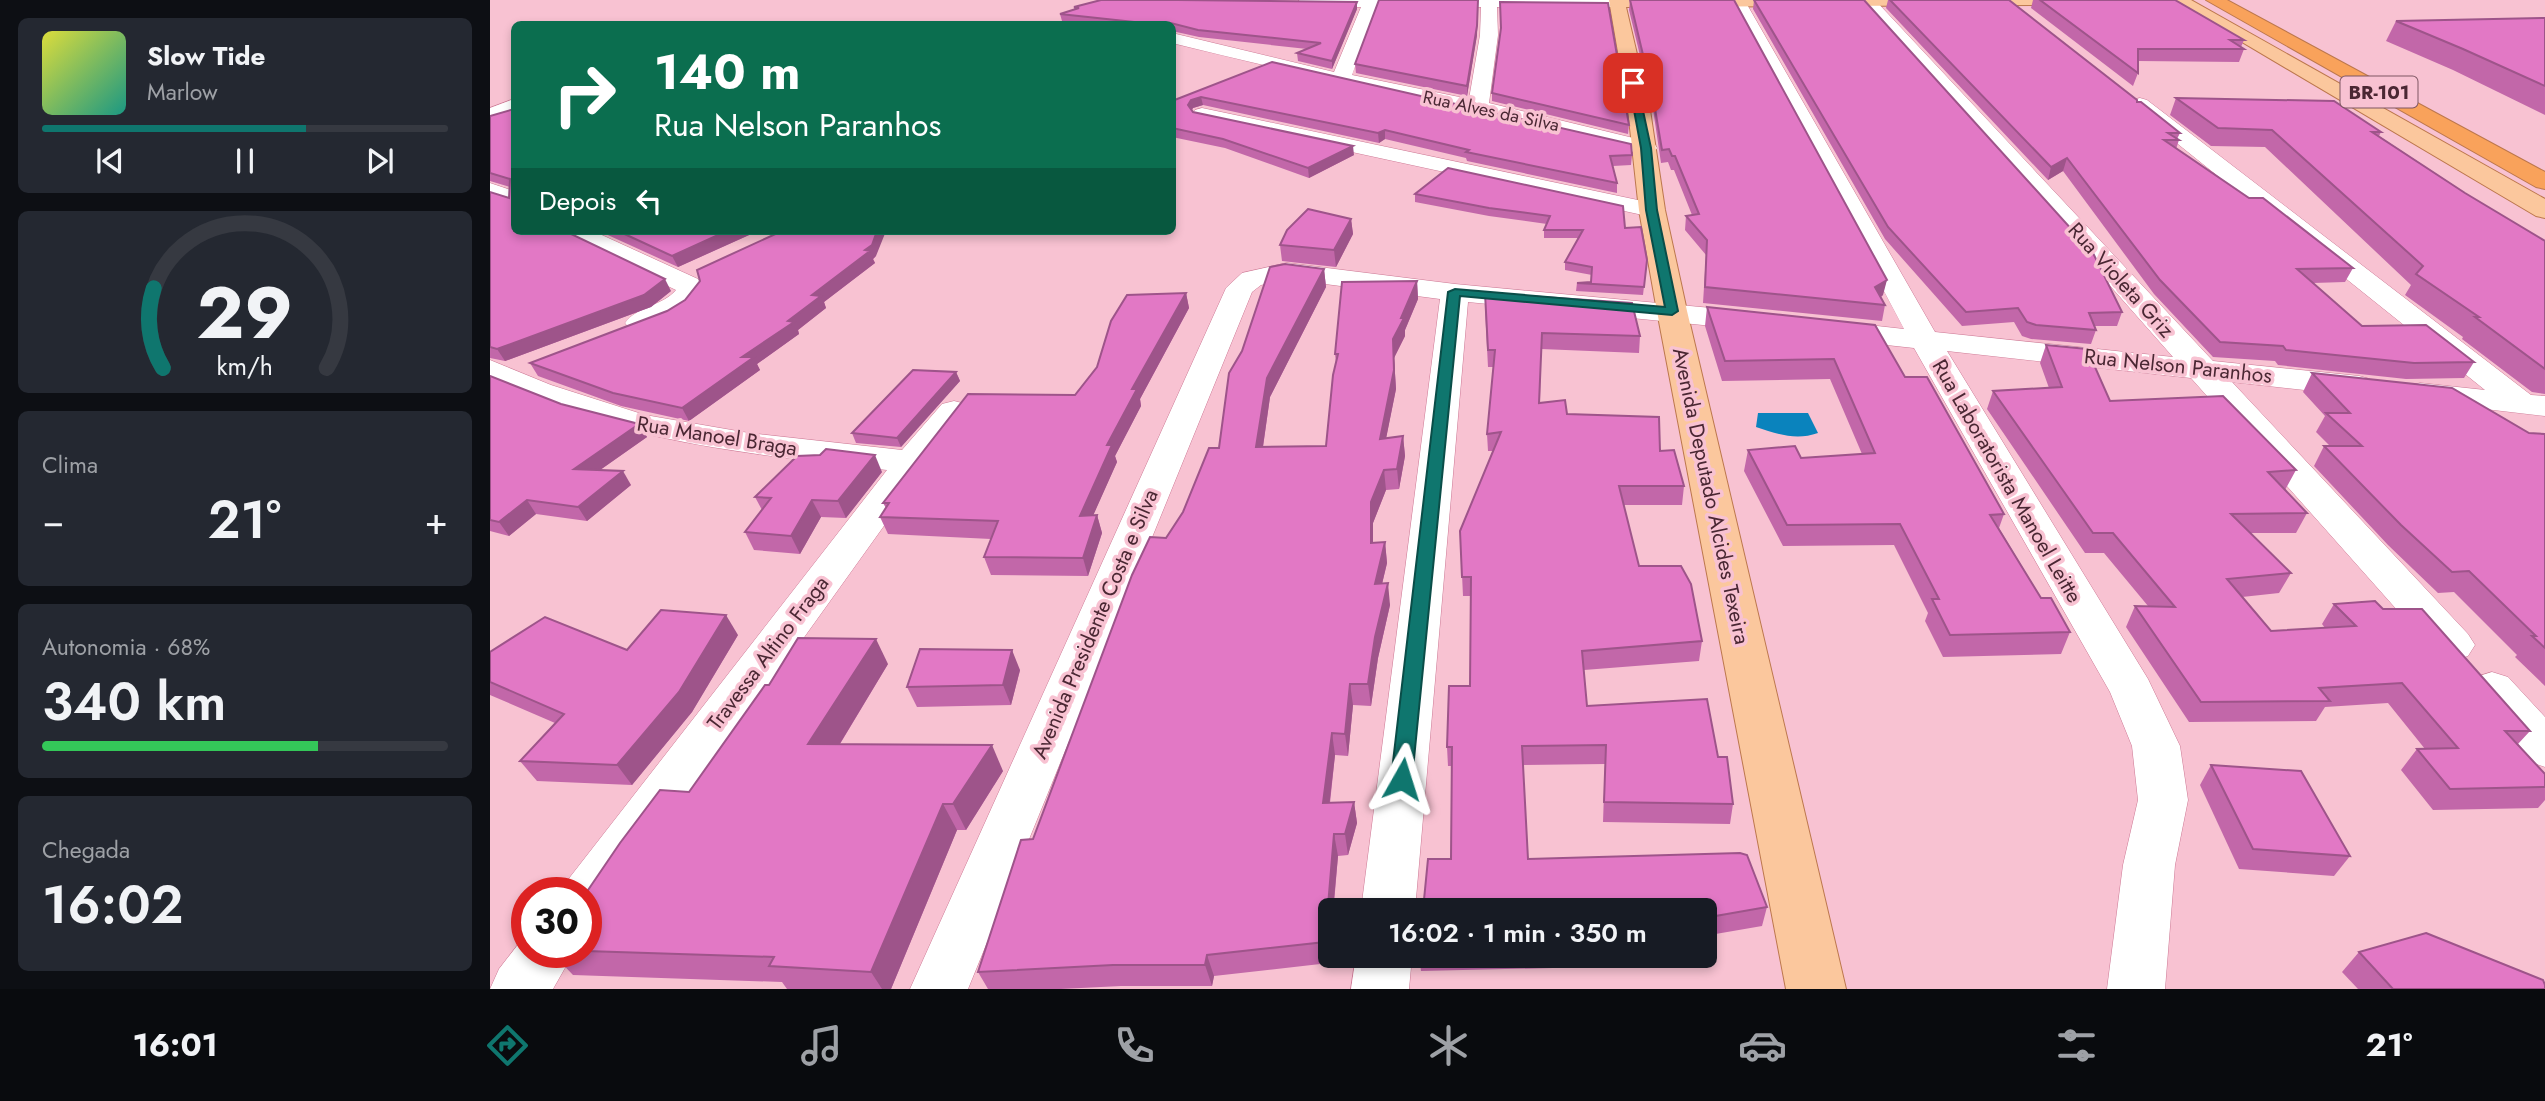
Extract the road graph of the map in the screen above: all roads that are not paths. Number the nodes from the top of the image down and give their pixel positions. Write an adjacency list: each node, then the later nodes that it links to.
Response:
1 (1181, 0): 10 (street)
2 (2007, 0): 3 (main road); 9 (main road); 14 (street)
3 (2051, 0)
4 (2179, 0): 24 (main road)
5 (2214, 0): 20 (highway, BR-101)
6 (2239, 0): 26 (highway, BR-101)
7 (1489, 1): 12 (street); 13 (street); 19 (street)
8 (1737, 1): 9 (main road); 13 (main road); 37 (street, Rua Laboratorista Manoel Leitte)
9 (1866, 1): 39 (street, Rua Violeta Griz)
10 (1264, 2)
11 (1291, 2): 12 (street)
12 (1371, 2): 16 (street)
13 (1616, 2): 25 (main road, Avenida Deputado Alcides Texeira)
14 (2043, 27)
15 (1176, 39): 16 (street, Rua Alves da Silva)
16 (1341, 79): 19 (street, Rua Alves da Silva)
17 (2124, 92): 41 (street)
18 (511, 106): 22 (street)
19 (1478, 106): 25 (street, Rua Alves da Silva)
20 (2405, 107): 24 (highway); 27 (highway, BR-101)
21 (1202, 114): 28 (street)
22 (490, 117): 23 (street)
23 (511, 118)
24 (2407, 130): 29 (main road)
25 (1646, 148): 28 (main road, Avenida Deputado Alcides Texeira)
26 (2545, 162)
27 (2545, 181)
28 (1652, 210): 35 (main road, Avenida Deputado Alcides Texeira)
29 (2545, 211)
30 (581, 235): 33 (street)
31 (712, 265): 33 (street)
32 (1267, 274): 34 (street, Rua Nelson Paranhos); 50 (street, Avenida Presidente Costa e Silva)
33 (677, 281): 36 (street)
34 (1455, 292): 35 (street, Rua Nelson Paranhos); 46 (street)
35 (1672, 311): 37 (street, Rua Nelson Paranhos); 52 (main road, Avenida Deputado Alcides Texeira)
36 (613, 334)
37 (1925, 340): 39 (street, Rua Nelson Paranhos); 53 (street, Rua Laboratorista Manoel Leitte)
38 (539, 362): 40 (street)
39 (2201, 368): 41 (street, Rua Nelson Paranhos); 44 (street, Rua Violeta Griz)
40 (496, 373): 43 (street, Rua Manoel Braga)
41 (2538, 410)
42 (954, 411): 43 (street, Travessa Altino Fraga)
43 (911, 462): 45 (street, Travessa Altino Fraga)
44 (2545, 748)
45 (602, 877)
46 (1389, 898)
47 (534, 968): 49 (street)
48 (1383, 968): 51 (street)
49 (519, 989)
50 (939, 989)
51 (1380, 989)
52 (1816, 989)
53 (2136, 989)

